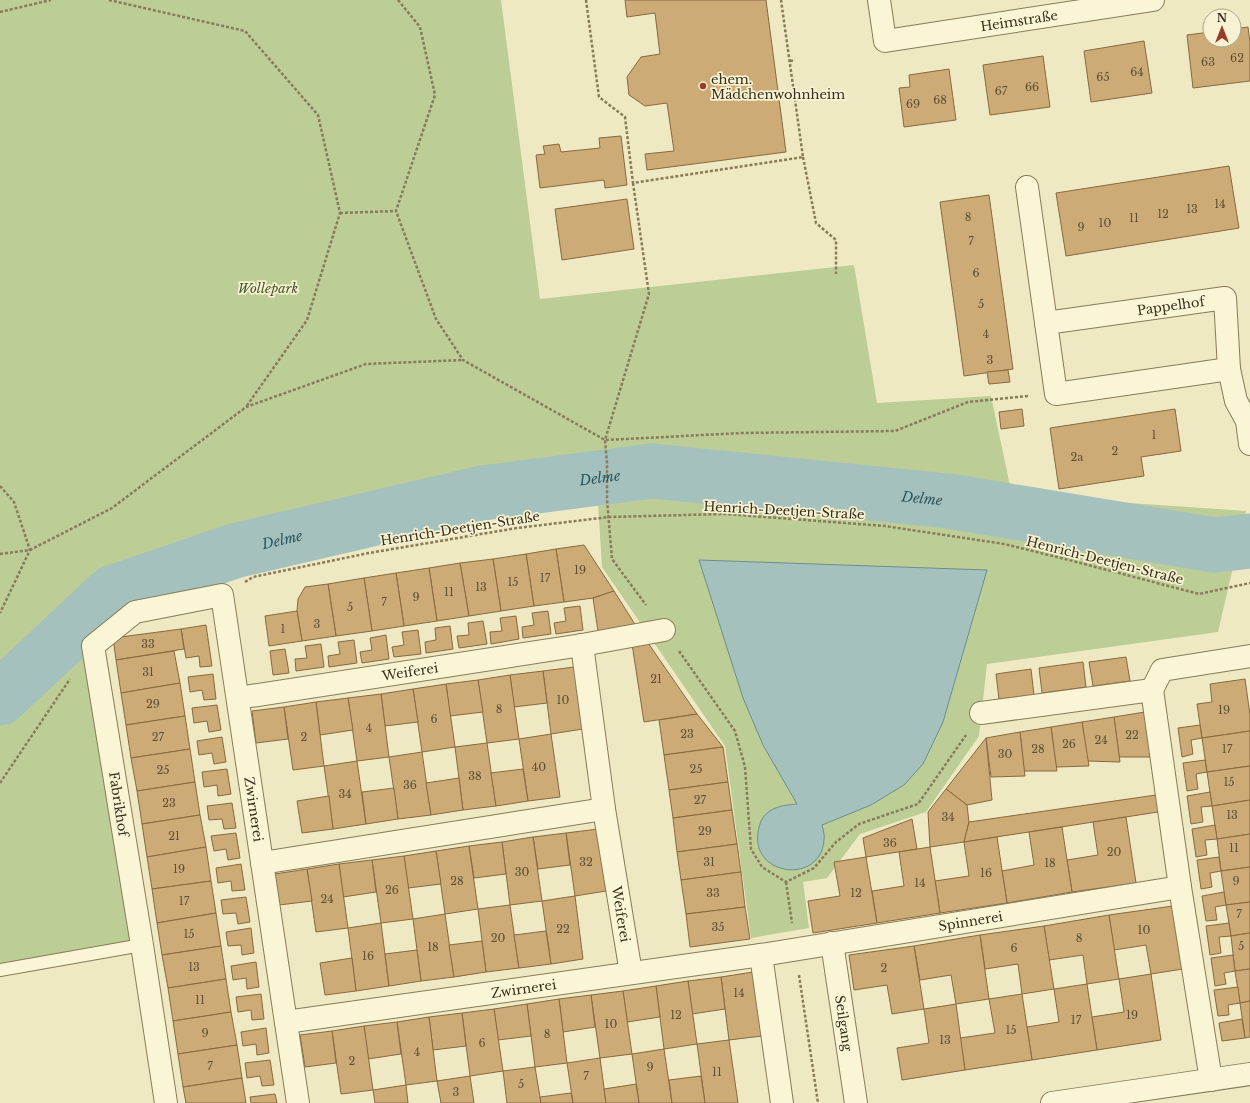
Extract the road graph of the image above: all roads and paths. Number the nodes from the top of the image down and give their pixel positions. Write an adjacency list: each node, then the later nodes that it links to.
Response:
1 (51, 0): 8 (path)
2 (109, 0): 15 (path)
3 (398, 0): 14 (path)
4 (586, 0): 12 (path)
5 (781, 0): 10 (path)
6 (879, 0): 7 (street, Heimstraße)
7 (1153, 0)
8 (0, 12)
9 (795, 60): 10 (path)
10 (790, 61): 11 (path)
11 (803, 157): 12 (path); 16 (path)
12 (633, 183): 23 (path)
13 (1027, 186): 17 (street)
14 (396, 211): 15 (path); 18 (path)
15 (340, 213): 21 (path)
16 (836, 274)
17 (1046, 322): 19 (street, Pappelhof); 20 (street)
18 (463, 360): 21 (path); 23 (path)
19 (1229, 369): 20 (street); 22 (street, Pappelhof)
20 (1056, 394): 23 (path)
21 (246, 407): 27 (path)
22 (1249, 421): 24 (street, Pappelhof)
23 (605, 440): 26 (path)
24 (1250, 444)
25 (0, 486): 27 (path)
26 (609, 517): 29 (path, Henrich-Deetjen-Straße); 30 (path, Henrich-Deetjen-Straße); 32 (path)
27 (30, 550): 28 (path); 31 (path)
28 (0, 554)
29 (1250, 583)
30 (222, 596): 34 (street); 37 (street, Zwirnerei)
31 (0, 613)
32 (664, 630): 33 (street, Weiferei); 42 (path)
33 (582, 645): 37 (street, Weiferei); 40 (street, Weiferei)
34 (93, 646): 39 (path); 45 (street, Fabrikhof)
35 (1250, 656): 36 (street)
36 (1152, 690): 38 (street); 43 (street)
37 (238, 698): 41 (street, Zwirnerei)
38 (981, 712): 42 (path)
39 (0, 783)
40 (604, 809): 41 (street); 49 (street, Weiferei)
41 (262, 863): 50 (street, Zwirnerei)
42 (786, 882): 46 (path)
43 (1180, 887): 44 (street, Spinnerei); 52 (street)
44 (832, 943): 46 (street, Spinnerei); 57 (street, Seilgang)
45 (142, 945): 48 (lane); 53 (street, Fabrikhof)
46 (795, 949): 47 (street, Spinnerei); 56 (path)
47 (761, 955): 49 (street, Zwirnerei); 55 (street)
48 (0, 970)
49 (631, 973): 50 (street, Zwirnerei)
50 (286, 1022): 54 (street, Zwirnerei)
51 (1250, 1074): 52 (street)
52 (1211, 1080): 58 (street)
53 (166, 1103)
54 (298, 1103)
55 (782, 1103)
56 (818, 1103)
57 (856, 1103)
58 (1052, 1103)

